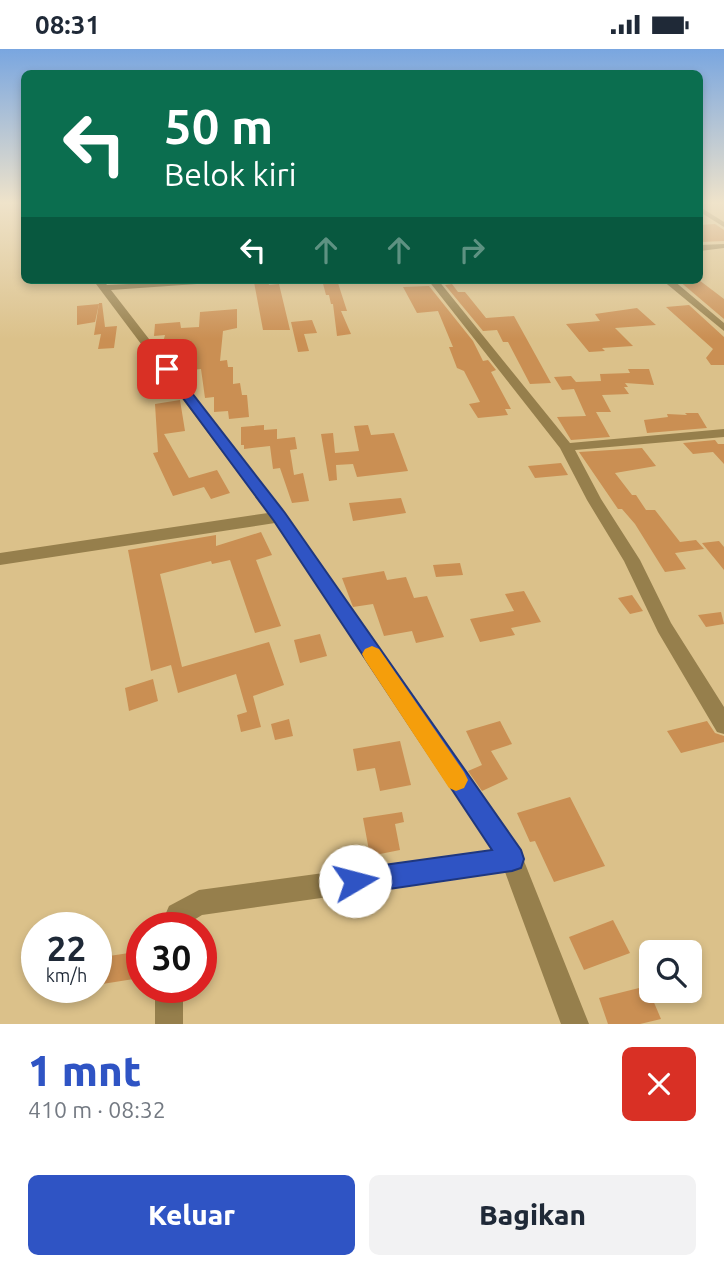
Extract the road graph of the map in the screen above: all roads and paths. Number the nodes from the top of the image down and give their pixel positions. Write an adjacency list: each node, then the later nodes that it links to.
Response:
1 (101, 284): 7 (street)
2 (436, 284): 6 (street)
3 (672, 284): 4 (street)
4 (724, 328)
5 (724, 433): 6 (street)
6 (566, 447): 9 (street)
7 (279, 517): 8 (street); 10 (street)
8 (0, 559)
9 (724, 725)
10 (512, 859): 11 (street); 14 (street)
11 (181, 912)
12 (169, 1003): 13 (street)
13 (169, 1024)
14 (575, 1024)

